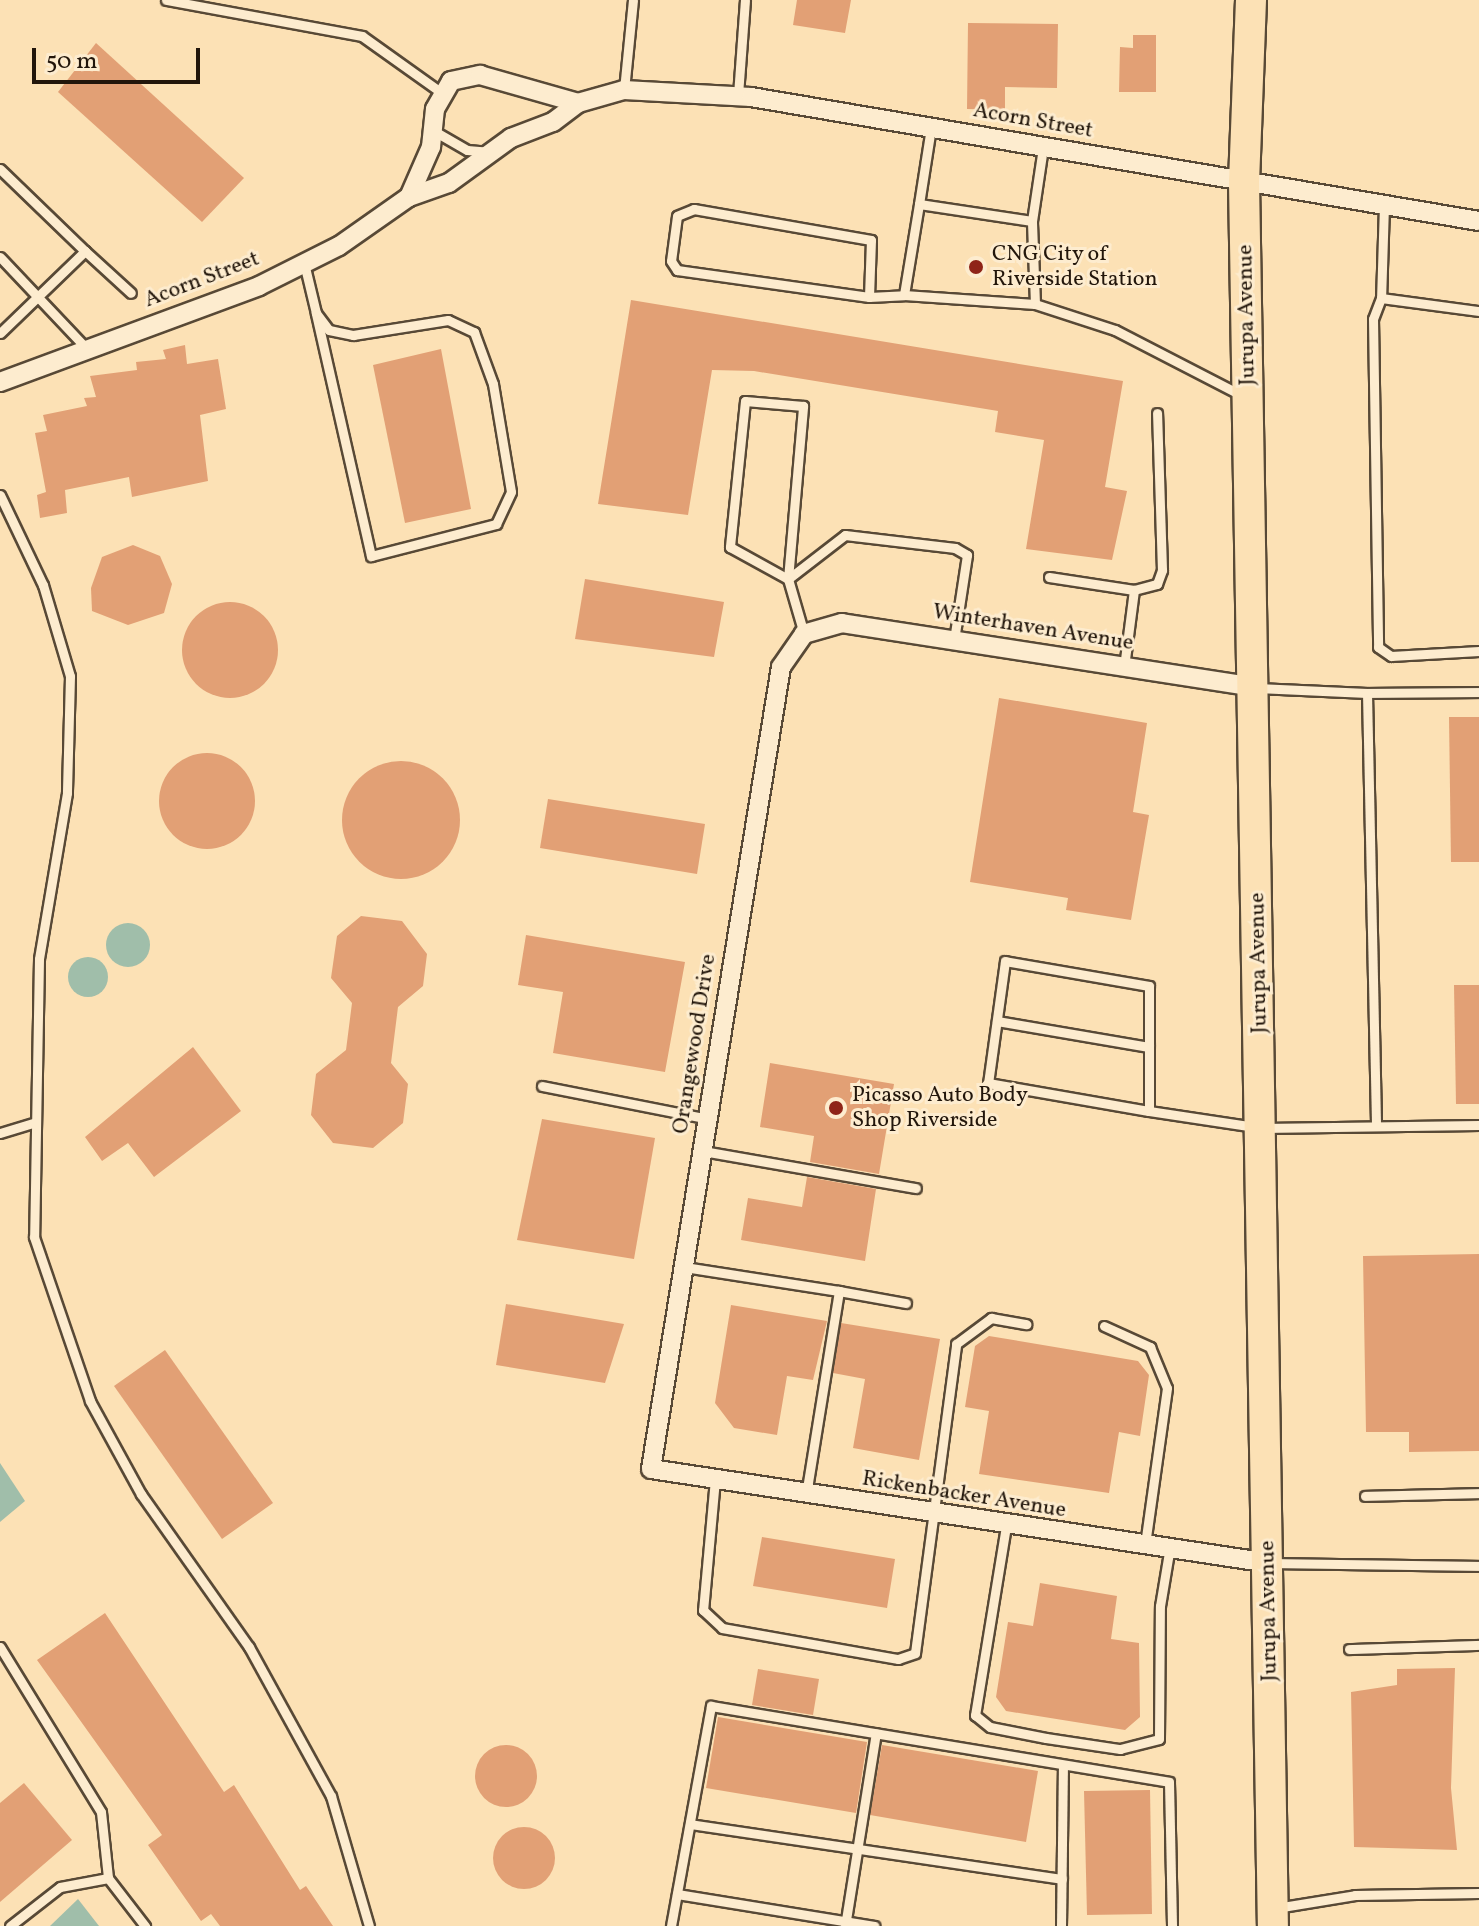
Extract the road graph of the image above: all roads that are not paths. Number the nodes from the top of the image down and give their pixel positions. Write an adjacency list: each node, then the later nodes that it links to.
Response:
1 (166, 0): 6 (lane)
2 (239, 0): 6 (lane)
3 (633, 0): 7 (lane)
4 (745, 0): 9 (lane)
5 (1251, 0): 16 (main road, Jurupa Avenue)
6 (237, 11): 8 (lane)
7 (624, 90): 9 (street, Acorn Street); 10 (street, Acorn Street)
8 (442, 93): 10 (street); 12 (street)
9 (738, 95): 11 (street, Acorn Street)
10 (578, 103): 14 (street, Acorn Street)
11 (931, 127): 13 (street, Acorn Street); 18 (lane)
12 (434, 131): 14 (lane); 17 (street)
13 (1043, 147): 16 (street, Acorn Street); 20 (lane)
14 (488, 152): 17 (street, Acorn Street)
15 (0, 169): 22 (lane)
16 (1244, 182): 19 (street, Acorn Street); 36 (main road, Jurupa Avenue)
17 (409, 197): 24 (street, Acorn Street)
18 (919, 204): 20 (lane); 26 (lane)
19 (1384, 205): 21 (street, Acorn Street); 29 (lane)
20 (1032, 221): 30 (lane)
21 (1479, 221)
22 (85, 251): 25 (lane); 27 (lane)
23 (0, 257): 27 (lane)
24 (304, 263): 32 (lane); 34 (street, Acorn Street)
25 (131, 293)
26 (904, 295): 28 (lane); 30 (lane)
27 (42, 297): 33 (lane); 34 (lane)
28 (869, 297): 28 (lane)
29 (1381, 298): 31 (lane); 44 (lane)
30 (1035, 304): 36 (lane)
31 (1479, 311)
32 (316, 313): 32 (lane)
33 (0, 333)
34 (88, 350): 35 (street, Acorn Street)
35 (0, 382)
36 (1249, 400): 46 (main road, Jurupa Avenue)
37 (1157, 413): 41 (lane)
38 (0, 495): 54 (lane)
39 (1049, 577): 41 (lane)
40 (788, 579): 40 (lane); 42 (lane); 43 (lane)
41 (1134, 590): 45 (lane)
42 (804, 634): 43 (street, Winterhaven Avenue); 53 (street, Orangewood Drive)
43 (954, 640): 45 (street, Winterhaven Avenue)
44 (1479, 651)
45 (1124, 667): 46 (street, Winterhaven Avenue)
46 (1255, 687): 48 (lane); 57 (main road, Jurupa Avenue)
47 (1479, 692): 48 (lane)
48 (1367, 693): 56 (lane)
49 (997, 1021): 50 (lane); 50 (lane); 52 (lane)
50 (1149, 1047): 52 (lane)
51 (542, 1086): 53 (lane)
52 (1149, 1111): 57 (lane)
53 (708, 1119): 59 (street, Orangewood Drive)
54 (35, 1122): 58 (lane); 92 (lane)
55 (1479, 1125): 56 (lane)
56 (1376, 1126): 57 (lane)
57 (1262, 1128): 75 (main road, Jurupa Avenue)
58 (0, 1133)
59 (703, 1151): 60 (lane); 61 (street, Orangewood Drive)
60 (916, 1188)
61 (684, 1267): 62 (lane); 66 (street, Orangewood Drive)
62 (839, 1291): 63 (lane); 69 (lane)
63 (906, 1303)
64 (1026, 1324): 71 (lane)
65 (1104, 1326): 73 (lane)
66 (651, 1469): 67 (street, Rickenbacker Avenue)
67 (715, 1479): 69 (street, Rickenbacker Avenue); 71 (lane)
68 (1479, 1493): 70 (lane)
69 (806, 1494): 71 (street, Rickenbacker Avenue)
70 (1365, 1496)
71 (933, 1515): 72 (street, Rickenbacker Avenue)
72 (1006, 1526): 73 (street, Rickenbacker Avenue); 74 (lane)
73 (1145, 1548): 74 (street, Rickenbacker Avenue)
74 (1169, 1552): 75 (street, Rickenbacker Avenue)
75 (1269, 1563): 76 (lane); 88 (main road, Jurupa Avenue)
76 (1479, 1566)
77 (1479, 1645): 79 (lane)
78 (0, 1647): 84 (lane)
79 (1349, 1649)
80 (876, 1733): 81 (lane); 82 (lane); 83 (lane)
81 (1063, 1765): 85 (lane); 96 (lane)
82 (690, 1824): 83 (lane); 87 (lane)
83 (858, 1850): 85 (lane); 89 (lane)
84 (108, 1878): 90 (lane); 91 (lane)
85 (1062, 1879): 95 (lane)
86 (1479, 1893): 88 (lane)
87 (677, 1894): 89 (lane); 93 (lane)
88 (1273, 1917)
89 (846, 1924): 94 (lane)
90 (10, 1926)
91 (145, 1926)
92 (369, 1926)
93 (671, 1926)
94 (874, 1926)
95 (1061, 1926)
96 (1172, 1926)

